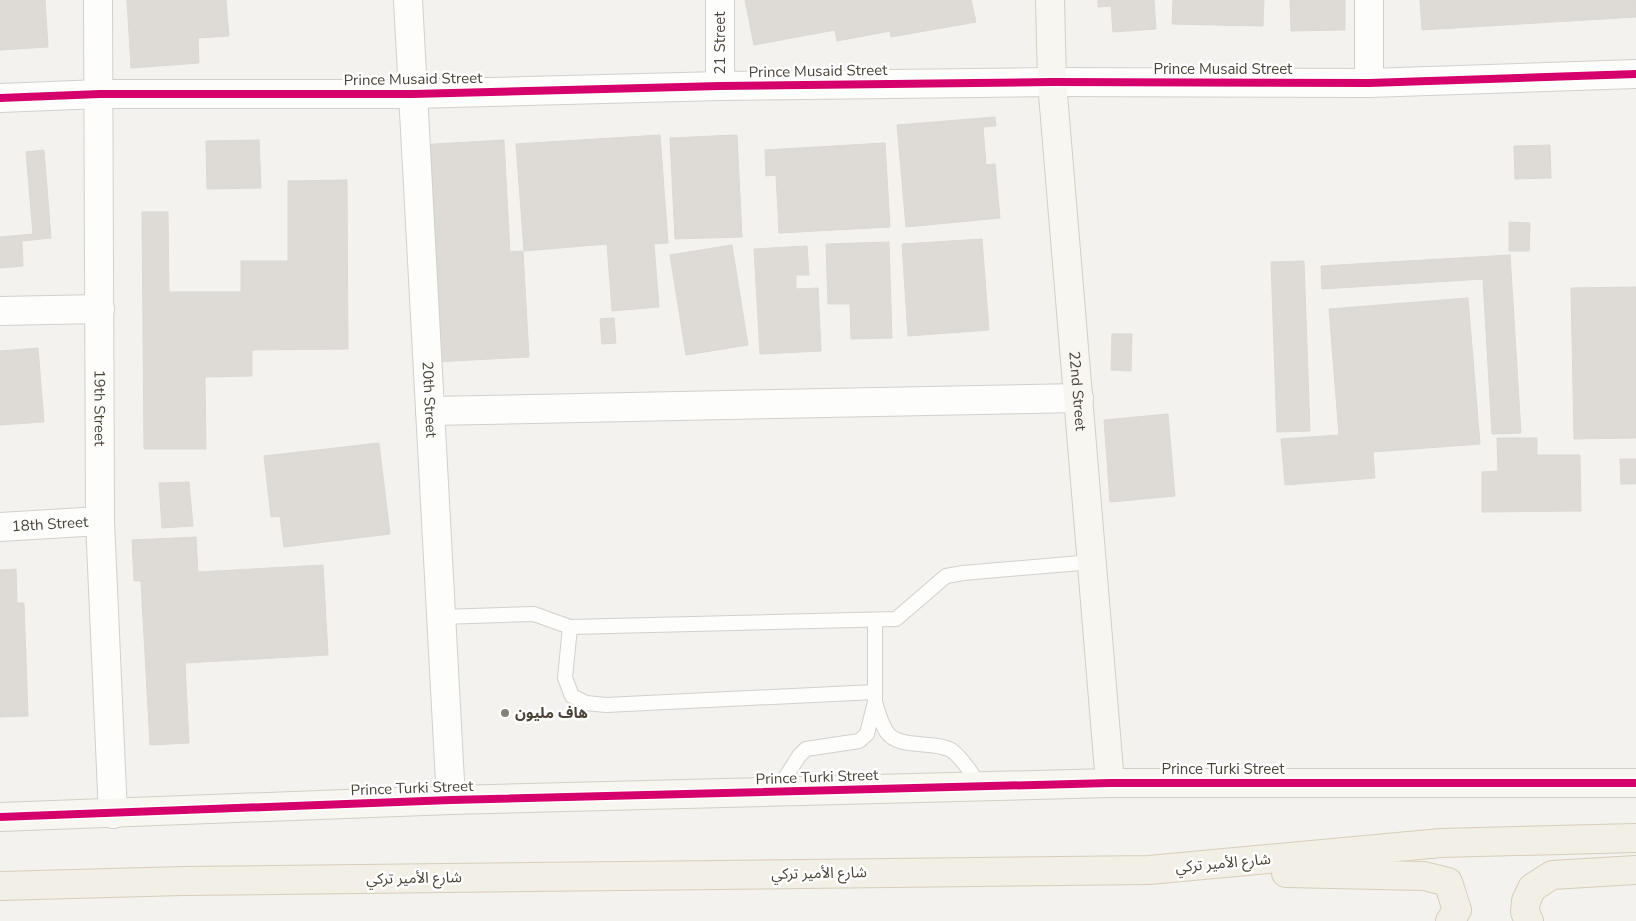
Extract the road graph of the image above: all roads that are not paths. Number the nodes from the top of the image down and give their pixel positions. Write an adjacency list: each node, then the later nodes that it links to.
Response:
1 (98, 0): 10 (street, 19th Street)
2 (408, 0): 11 (street, 20th Street)
3 (720, 0): 9 (street, 21 Street)
4 (1050, 0): 7 (street, 22nd Street)
5 (1369, 0): 8 (street)
6 (1636, 74): 8 (street, Prince Musaid Street)
7 (1052, 82): 8 (street, Prince Musaid Street); 9 (street, Prince Musaid Street); 15 (street, 22nd Street)
8 (1369, 83)
9 (720, 86): 11 (street, Prince Musaid Street)
10 (100, 94): 11 (street, Prince Musaid Street); 12 (street, Prince Musaid Street); 13 (street, 19th Street)
11 (413, 94): 16 (street, 20th Street)
12 (0, 98)
13 (100, 309): 14 (street); 17 (street, 19th Street)
14 (0, 311)
15 (1078, 398): 16 (street); 19 (street, 22nd Street)
16 (430, 411): 20 (street, 20th Street)
17 (100, 521): 18 (street, 18th Street); 29 (street, 19th Street)
18 (0, 527)
19 (1092, 562): 21 (lane); 24 (street, 22nd Street)
20 (441, 617): 22 (lane); 28 (street, 20th Street)
21 (875, 621): 22 (lane); 23 (lane)
22 (570, 627): 23 (lane)
23 (875, 697): 26 (lane); 27 (lane)
24 (1110, 782): 25 (street, Prince Turki Street); 26 (street, Prince Turki Street)
25 (1636, 783)
26 (981, 786): 27 (street, Prince Turki Street)
27 (776, 792): 28 (street, Prince Turki Street)
28 (450, 800): 29 (street, Prince Turki Street)
29 (113, 814): 30 (street, Prince Turki Street)
30 (0, 817)
31 (1636, 838): 32 (main road, شارع الأمير تركي)
32 (1150, 870): 34 (main road, شارع الأمير تركي); 35 (main road)
33 (1636, 870): 36 (main road)
34 (0, 886)
35 (1450, 921)
36 (1528, 921)

